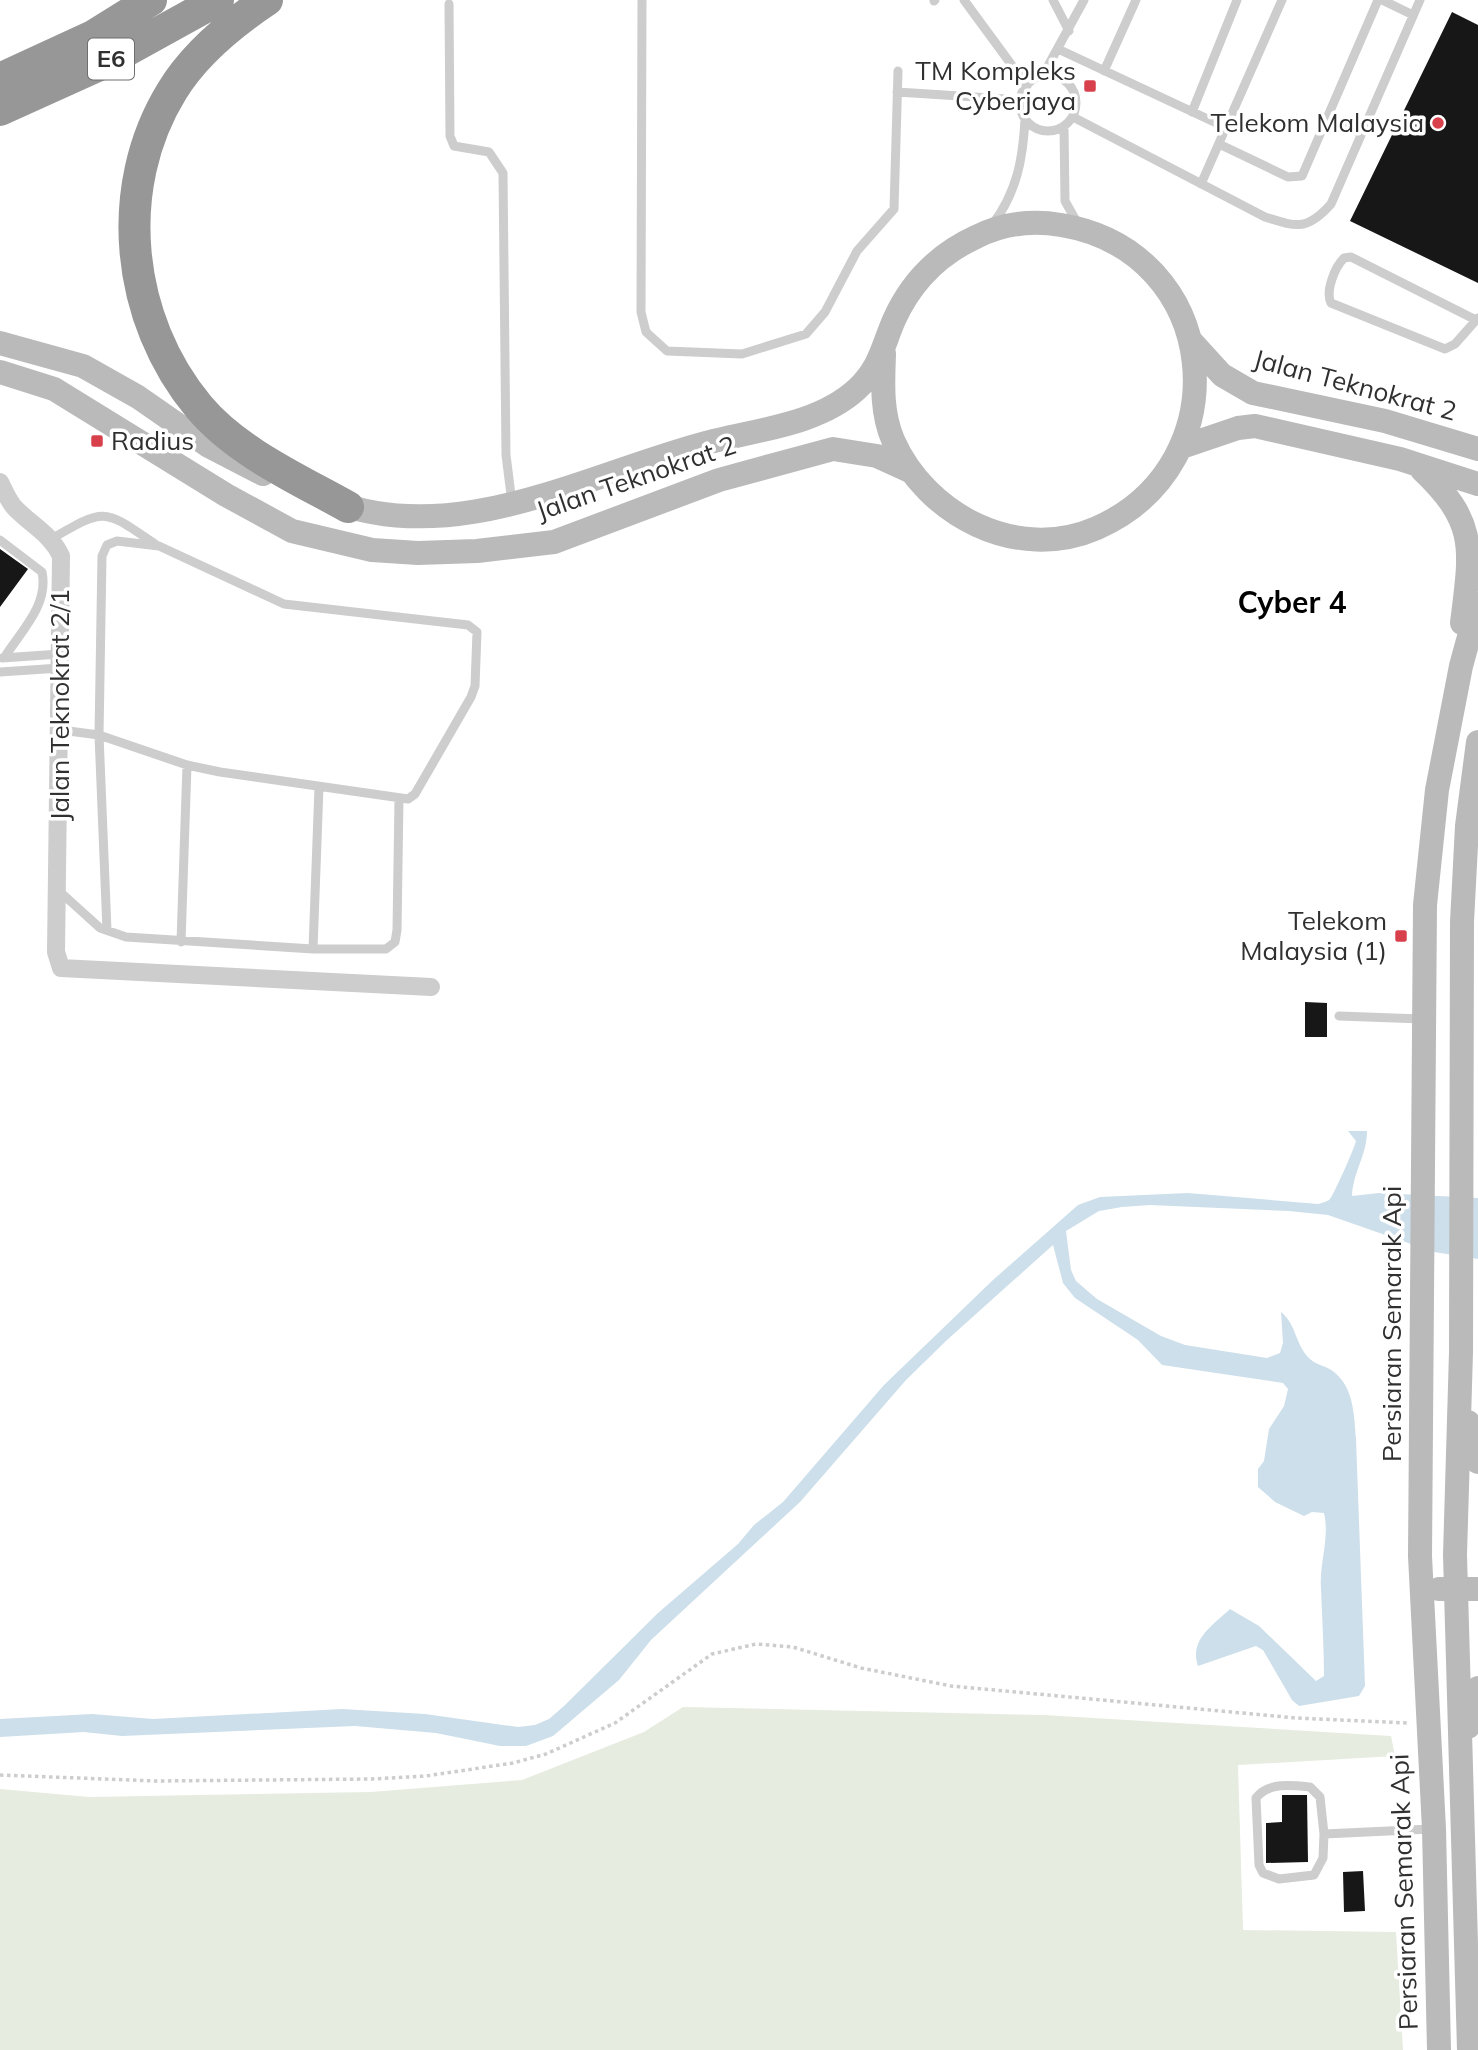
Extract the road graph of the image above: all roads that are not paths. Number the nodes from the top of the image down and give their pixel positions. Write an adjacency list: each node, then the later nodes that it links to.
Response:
1 (151, 0): 20 (highway, E6)
2 (218, 0): 24 (highway, E6)
3 (267, 0): 50 (highway)
4 (642, 0): 22 (lane)
5 (964, 0): 21 (lane)
6 (1053, 0): 15 (lane)
7 (1084, 0): 15 (lane)
8 (1136, 0): 18 (lane)
9 (1237, 0): 25 (lane)
10 (1282, 0): 30 (lane)
11 (1380, 0): 14 (lane); 28 (lane)
12 (1420, 0): 14 (lane)
13 (449, 4): 49 (lane)
14 (1413, 15): 31 (lane)
15 (1069, 31): 16 (lane)
16 (1058, 50): 18 (lane); 19 (lane)
17 (898, 71): 22 (lane)
18 (1104, 71): 25 (lane)
19 (1043, 75): 21 (lane); 26 (lane)
20 (0, 79)
21 (1027, 86): 23 (lane)
22 (897, 92): 23 (lane)
23 (1021, 100): 27 (lane)
24 (0, 110)
25 (1192, 112): 30 (lane)
26 (1073, 117): 29 (lane); 33 (lane)
27 (1025, 118): 29 (lane); 35 (lane)
28 (1326, 118): 31 (lane); 32 (lane)
29 (1063, 127): 34 (lane)
30 (1227, 128): 32 (lane)
31 (1361, 133): 33 (lane)
32 (1220, 144): 33 (lane)
33 (1201, 184)
34 (1080, 228): 35 (main road); 37 (main road)
35 (986, 232): 39 (main road)
36 (1477, 319): 36 (lane)
37 (1191, 341): 41 (main road, Jalan Teknokrat 2); 43 (main road)
38 (0, 343): 50 (main road, Jalan Teknokrat 2)
39 (884, 354): 46 (main road); 49 (main road, Jalan Teknokrat 2)
40 (7, 379): 46 (main road, Jalan Teknokrat 2)
41 (1425, 433): 42 (main road); 44 (main road, Jalan Teknokrat 2)
42 (1478, 435)
43 (1182, 447): 45 (main road); 46 (main road)
44 (1478, 449)
45 (1413, 463): 48 (main road); 58 (main road)
46 (910, 471)
47 (0, 482): 51 (street)
48 (1478, 484)
49 (512, 505): 50 (main road, Jalan Teknokrat 2)
50 (348, 507)
51 (53, 538): 53 (lane); 56 (street, Jalan Teknokrat 2/1)
52 (0, 540): 55 (lane)
53 (159, 546): 60 (lane); 64 (lane)
54 (1478, 604): 58 (main road, Persiaran Semarak Api)
55 (2, 658): 56 (lane)
56 (60, 661): 57 (lane); 59 (street, Jalan Teknokrat 2/1)
57 (0, 672)
58 (1458, 680): 71 (main road, Persiaran Semarak Api)
59 (61, 730): 60 (lane); 65 (street, Jalan Teknokrat 2/1)
60 (99, 735): 62 (lane); 66 (lane)
61 (1478, 742): 72 (main road)
62 (187, 765): 63 (lane); 67 (lane)
63 (319, 787): 64 (lane); 68 (lane)
64 (398, 799): 68 (lane)
65 (58, 890): 66 (lane); 69 (street, Jalan Teknokrat 2/1)
66 (107, 930): 67 (lane)
67 (181, 942): 68 (lane)
68 (313, 949)
69 (431, 987)
70 (1339, 1017): 71 (lane)
71 (1424, 1019): 74 (main road, Persiaran Semarak Api)
72 (1461, 1352): 73 (main road); 75 (main road)
73 (1478, 1462)
74 (1420, 1556): 75 (main road); 77 (main road, Persiaran Semarak Api)
75 (1467, 1556): 76 (main road)
76 (1467, 1589): 77 (main road); 79 (main road)
77 (1421, 1590): 80 (main road, Persiaran Semarak Api)
78 (1478, 1688): 79 (main road)
79 (1461, 1798): 83 (main road)
80 (1434, 1829): 81 (lane); 82 (main road, Persiaran Semarak Api)
81 (1324, 1834): 81 (lane)
82 (1439, 2050)
83 (1469, 2050)

